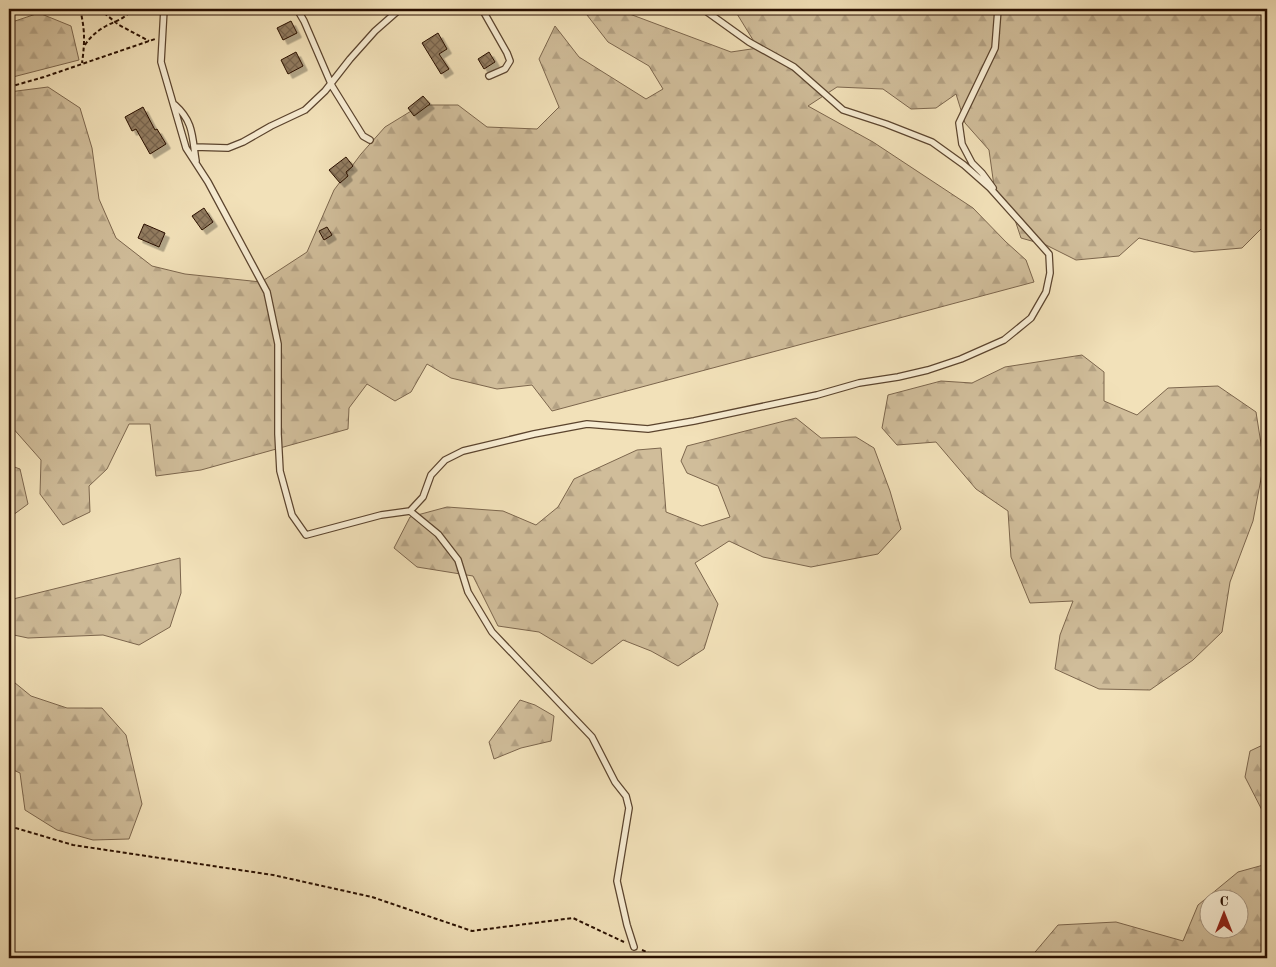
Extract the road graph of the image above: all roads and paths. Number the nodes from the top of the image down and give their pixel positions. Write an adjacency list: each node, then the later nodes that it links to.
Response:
1 (80, 9): 13 (path)
2 (99, 9): 10 (path)
3 (131, 9): 10 (path)
4 (164, 9): 11 (lane)
5 (297, 9): 16 (lane)
6 (400, 9): 16 (lane)
7 (482, 9): 15 (lane)
8 (703, 9): 22 (lane)
9 (998, 9): 22 (lane)
10 (115, 22): 12 (path); 13 (path)
11 (162, 36): 12 (path); 18 (lane)
12 (150, 41): 14 (path)
13 (85, 45): 14 (path)
14 (82, 64): 17 (path)
15 (489, 76)
16 (330, 83): 19 (lane); 20 (lane)
17 (9, 87)
18 (174, 104): 20 (lane); 21 (lane)
19 (370, 140)
20 (194, 147): 21 (lane)
21 (197, 166): 23 (lane)
22 (997, 196): 23 (lane)
23 (410, 511): 25 (lane)
24 (9, 826): 25 (path)
25 (634, 946): 26 (path)
26 (660, 958)

